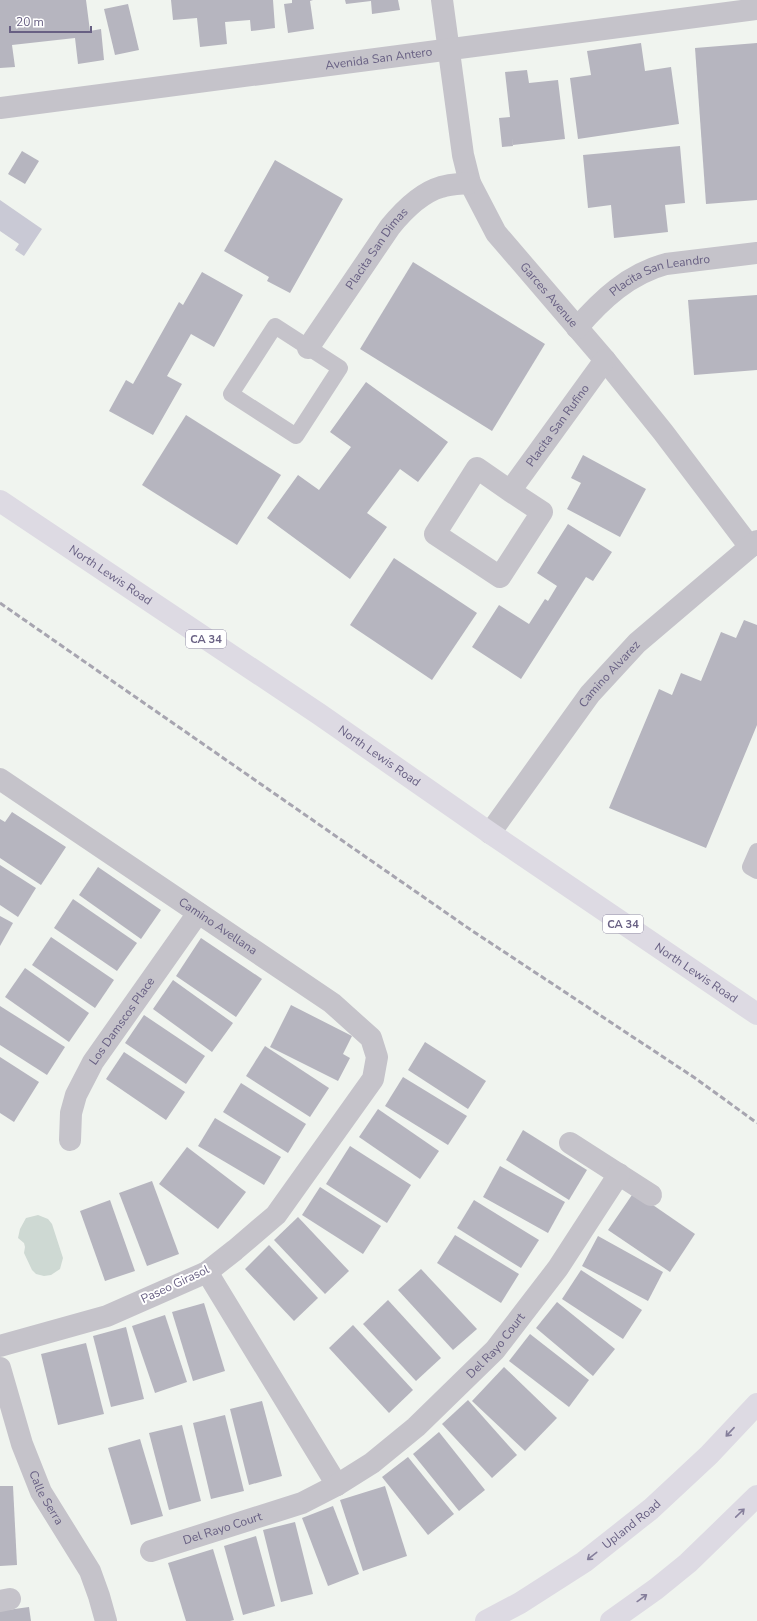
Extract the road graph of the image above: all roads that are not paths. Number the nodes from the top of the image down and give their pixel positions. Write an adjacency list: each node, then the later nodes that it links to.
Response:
1 (442, 0): 3 (street, Garces Avenue)
2 (757, 9): 3 (street, Avenida San Antero)
3 (449, 49): 4 (street, Avenida San Antero); 5 (street, Garces Avenue)
4 (0, 108)
5 (470, 183): 7 (street, Garces Avenue); 8 (street, Placita San Dimas)
6 (757, 253): 7 (street, Placita San Leandro)
7 (577, 328): 9 (street, Garces Avenue)
8 (308, 348): 8 (lane)
9 (605, 360): 10 (street, Placita San Rufino); 12 (street, Garces Avenue)
10 (510, 491): 10 (street)
11 (0, 501): 14 (main road, North Lewis Road / CA 34)
12 (755, 548): 14 (street, Camino Alvarez)
13 (0, 779): 17 (street, Camino Avellana)
14 (490, 833): 18 (main road, North Lewis Road / CA 34)
15 (757, 851): 16 (lane)
16 (757, 871)
17 (198, 913): 19 (street, Camino Avellana); 20 (street, Los Damscos Place)
18 (756, 1012)
19 (354, 1104): 24 (street, Paseo Girasol)
20 (70, 1140)
21 (570, 1143): 22 (street)
22 (619, 1174): 23 (street); 28 (street, Del Rayo Court)
23 (651, 1195)
24 (207, 1272): 25 (street, Paseo Girasol); 28 (street)
25 (0, 1346)
26 (0, 1368): 31 (street, Calle Serra)
27 (757, 1404): 32 (main road, Upland Road, one-way to 32)
28 (337, 1485): 30 (street, Del Rayo Court)
29 (757, 1496): 33 (main road, one-way to 29)
30 (151, 1551)
31 (106, 1621)
32 (486, 1621)
33 (610, 1621)

